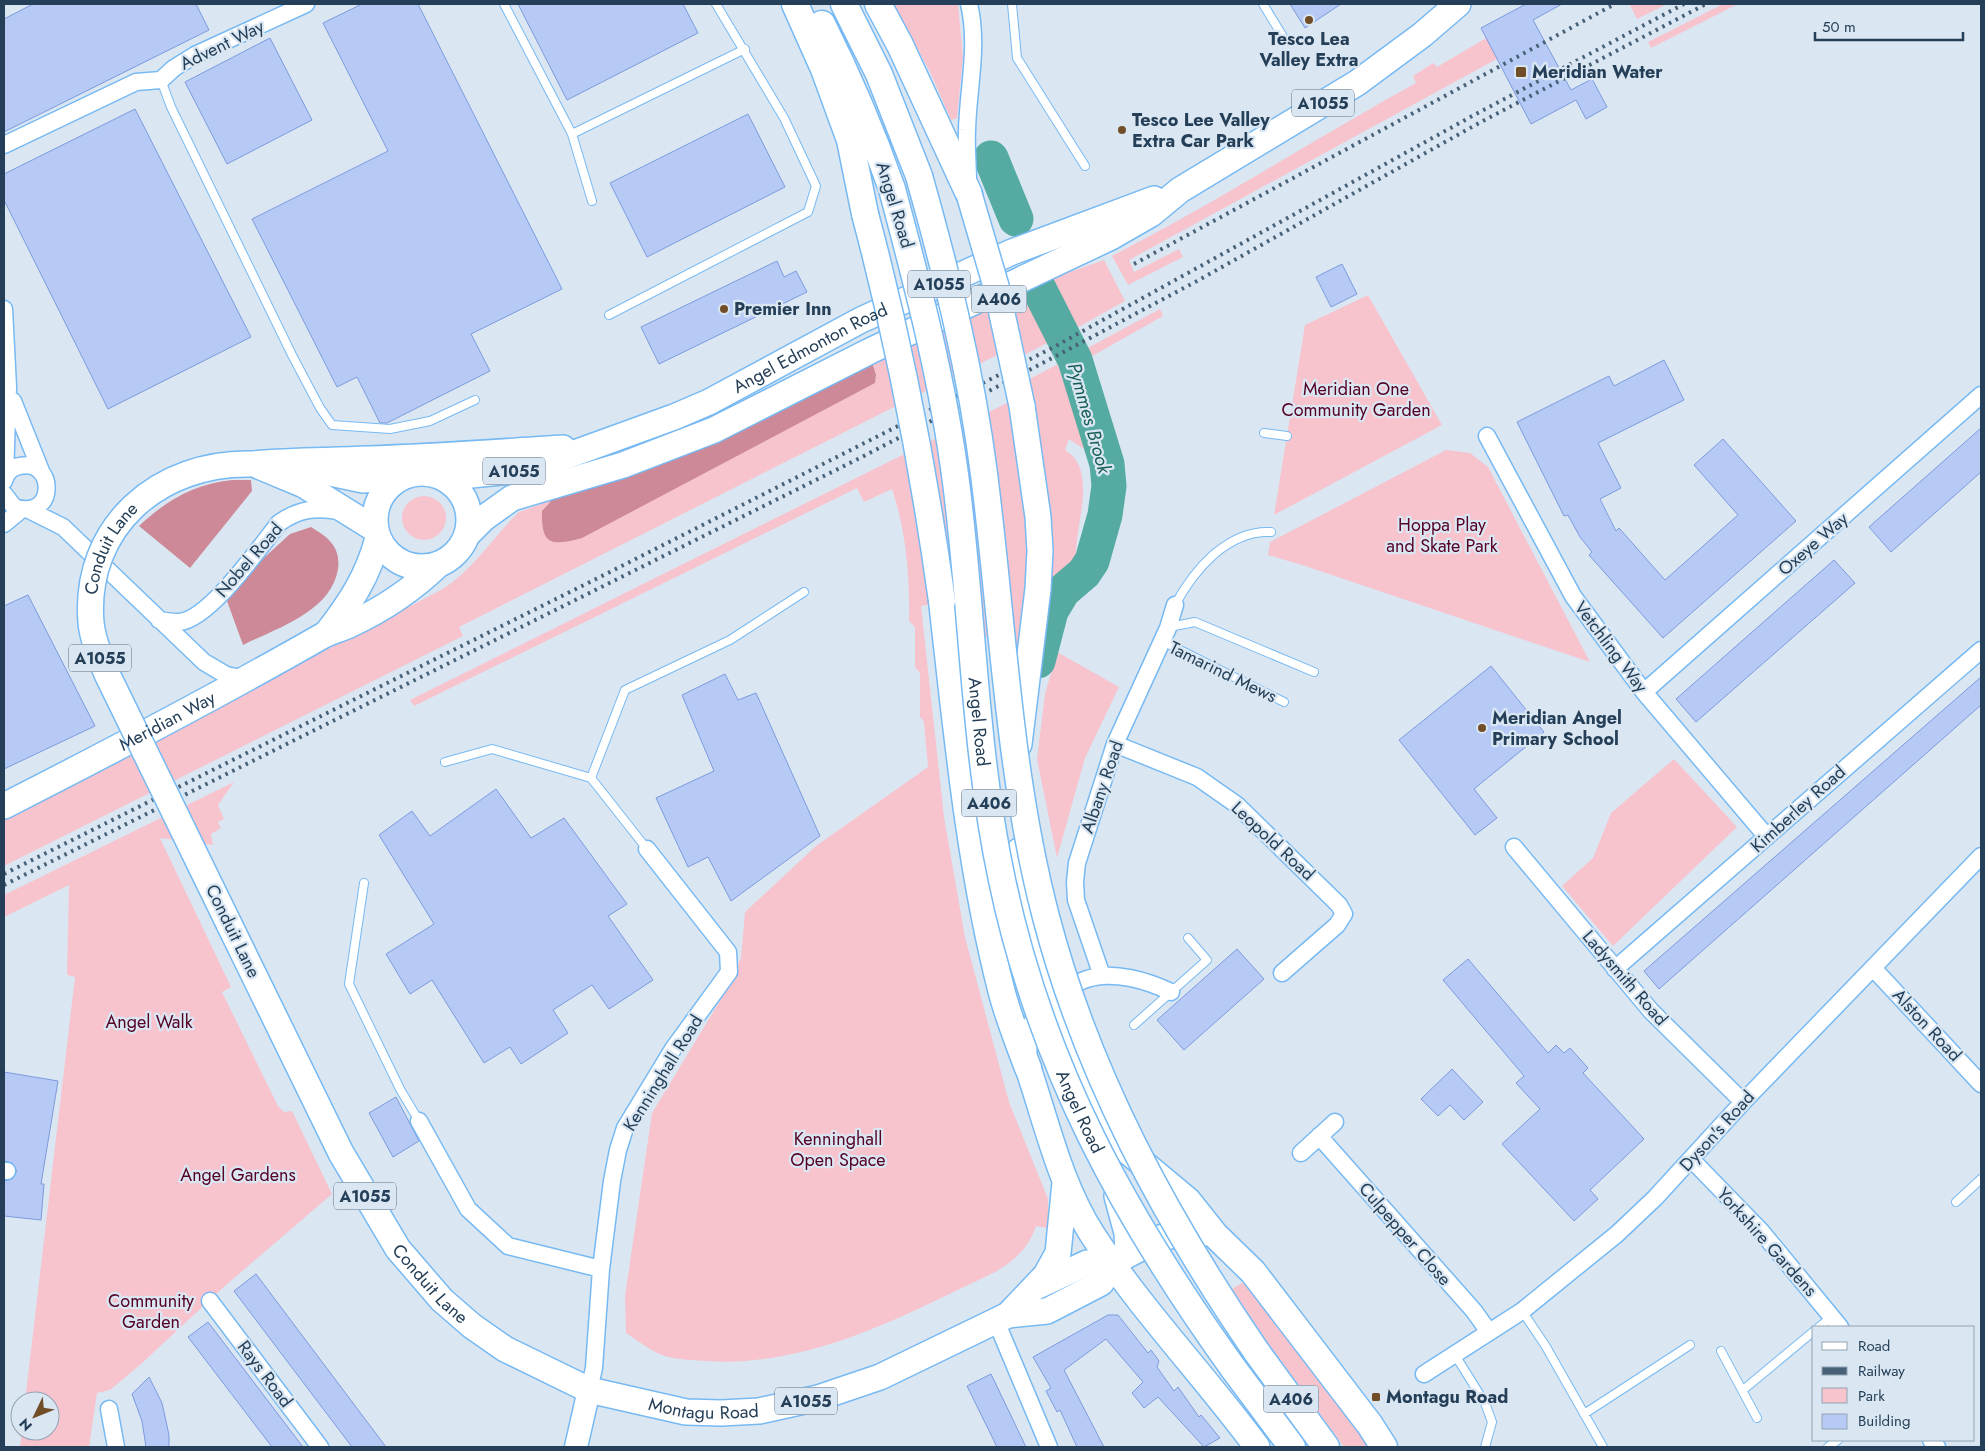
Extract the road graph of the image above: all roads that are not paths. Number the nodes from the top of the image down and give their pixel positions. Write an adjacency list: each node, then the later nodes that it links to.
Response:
1 (306, 4): 14 (street, Advent Way)
2 (504, 4): 15 (lane)
3 (716, 4): 13 (lane)
4 (795, 4): 72 (highway, bridge)
5 (811, 4): 109 (highway, Angel Road / A406, bridge)
6 (844, 4): 110 (highway, Angel Road / A406, bridge)
7 (878, 4): 17 (highway, A406)
8 (969, 4): 17 (street)
9 (1012, 4): 18 (lane)
10 (1263, 4): 12 (lane)
11 (1458, 4): 19 (main road, Angel Edmonton Road / A1055)
12 (1285, 40)
13 (745, 49): 15 (lane); 23 (lane)
14 (161, 80): 16 (street, Advent Way); 26 (lane)
15 (572, 134): 21 (lane)
16 (4, 145)
17 (963, 165): 20 (highway, A406)
18 (1085, 166)
19 (1180, 190): 30 (main road, Angel Edmonton Road / A1055); 43 (main road, Angel Edmonton Road / A1055)
20 (969, 194): 70 (main road, Angel Road / A406, bridge)
21 (592, 201)
22 (4, 309): 24 (street)
23 (609, 315)
24 (8, 387): 35 (street); 36 (street)
25 (1981, 395): 53 (street, Oxeye Way)
26 (475, 400)
27 (1264, 433): 28 (lane)
28 (1287, 436)
29 (1487, 436): 53 (street, Vetchling Way)
30 (590, 446): 31 (main road, A1055); 33 (main road, Angel Edmonton Road / A1055)
31 (287, 460): 32 (main road, Conduit Lane / A1055); 34 (main road, Conduit Lane / A1055)
32 (253, 464): 41 (main road, Conduit Lane / A1055); 99 (main road, Conduit Lane / A1055, bridge)
33 (434, 474): 34 (main road); 43 (main road)
34 (406, 475): 41 (main road)
35 (44, 476): 36 (street); 38 (street); 40 (street)
36 (4, 479)
37 (4, 494): 38 (street)
38 (25, 510): 39 (street); 40 (street)
39 (4, 524)
40 (63, 527): 47 (street)
41 (370, 528): 44 (main road); 47 (street, Nobel Road); 48 (main road, Meridian Way)
42 (1271, 532): 46 (lane)
43 (468, 534): 44 (main road)
44 (440, 564): 48 (main road, Meridian Way)
45 (804, 592): 57 (lane)
46 (1175, 605): 49 (street, Albany Road)
47 (159, 620): 52 (street)
48 (328, 633): 52 (main road, Meridian Way)
49 (1165, 634): 51 (lane); 54 (lane, Tamarind Mews); 55 (street, Albany Road)
50 (1981, 650): 59 (street, Kimberley Road)
51 (1314, 672)
52 (248, 679): 58 (main road, Meridian Way)
53 (1644, 692): 59 (street, Vetchling Way)
54 (1284, 702)
55 (1115, 744): 67 (street, Leopold Road); 68 (street, Albany Road)
56 (445, 762): 57 (lane)
57 (591, 778): 61 (lane)
58 (4, 806)
59 (1767, 837): 66 (street, Kimberley Road)
60 (1514, 847): 66 (street, Ladysmith Road)
61 (647, 849): 86 (street, Kenninghall Road)
62 (1981, 856): 65 (street, Dyson's Road)
63 (364, 883): 75 (lane)
64 (1188, 938): 69 (lane)
65 (1873, 968): 73 (street, Alston Road); 74 (street, Dyson's Road)
66 (1615, 969): 74 (street, Ladysmith Road)
67 (1282, 973)
68 (1102, 976): 69 (street); 70 (street)
69 (1171, 992): 71 (lane)
70 (1049, 997): 72 (street); 77 (main road, Angel Road / A406)
71 (1134, 1025)
72 (1028, 1068): 82 (main road)
73 (1981, 1084)
74 (1743, 1102): 80 (street, Dyson's Road)
75 (419, 1121): 86 (street)
76 (1335, 1122): 78 (street)
77 (1104, 1131): 84 (highway); 85 (main road, Angel Road)
78 (1319, 1136): 79 (street); 93 (street, Culpepper Close)
79 (1301, 1153)
80 (1692, 1160): 89 (street, Dyson's Road); 91 (street, Yorkshire Gardens)
81 (1981, 1179): 83 (lane)
82 (1065, 1183): 85 (main road); 87 (main road, A1055)
83 (1956, 1202)
84 (1215, 1235): 85 (highway); 111 (highway)
85 (1121, 1260): 87 (main road, Montagu Road / A1055); 90 (main road, Montagu Road / A1055); 108 (main road)
86 (601, 1269): 99 (street, Kenninghall Road)
87 (1033, 1288): 90 (main road, Montagu Road / A1055)
88 (210, 1301): 105 (street, Rays Road)
89 (1522, 1312): 93 (street, Dyson's Road); 102 (lane)
90 (1002, 1318): 99 (main road, Montagu Road / A1055); 107 (street)
91 (1836, 1322): 92 (lane)
92 (1822, 1326)
93 (1489, 1332): 97 (street, Dyson's Road)
94 (1812, 1334): 100 (lane)
95 (1690, 1345): 102 (lane)
96 (1721, 1351): 100 (lane)
97 (1455, 1355): 98 (street, Dyson's Road); 112 (lane)
98 (1424, 1374)
99 (589, 1390): 106 (main road)
100 (1743, 1390): 103 (lane)
101 (109, 1409): 104 (street)
102 (1584, 1414): 113 (lane)
103 (1757, 1418)
104 (116, 1447)
105 (320, 1447)
106 (576, 1447)
107 (1049, 1447)
108 (1257, 1447)
109 (1292, 1447)
110 (1326, 1447)
111 (1384, 1447)
112 (1486, 1447)
113 (1603, 1447)

